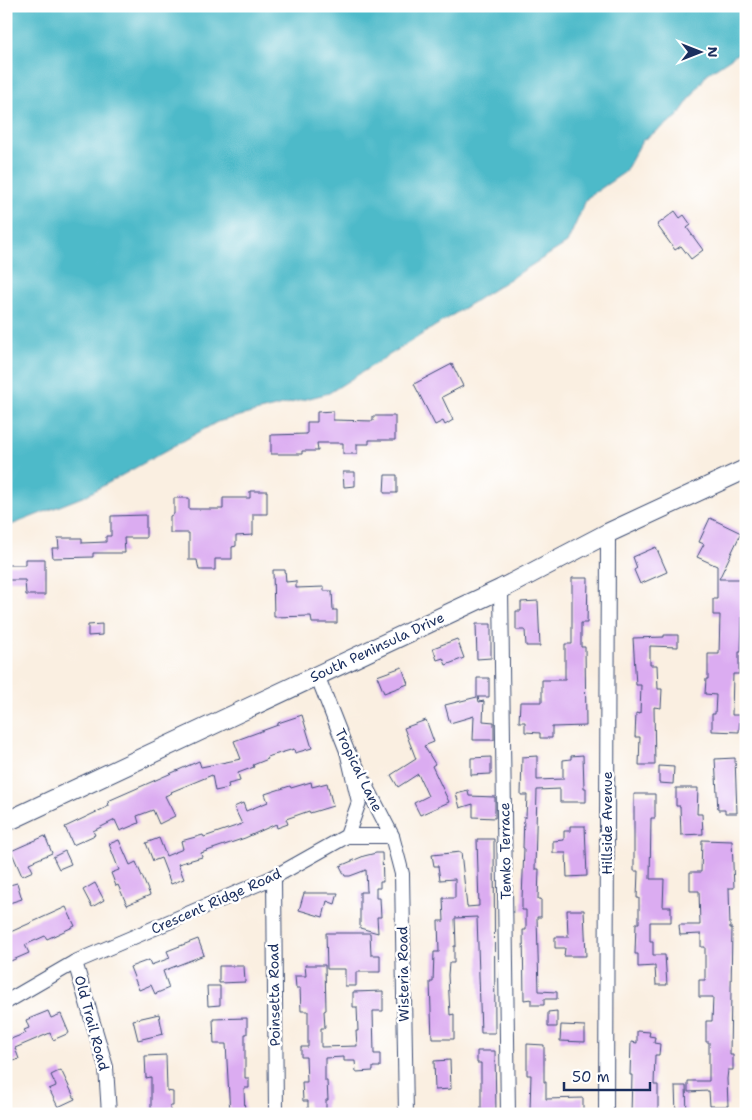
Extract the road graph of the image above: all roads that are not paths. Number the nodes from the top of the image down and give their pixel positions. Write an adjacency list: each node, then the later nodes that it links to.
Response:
1 (746, 469): 2 (main road, South Peninsula Drive)
2 (608, 533): 3 (main road, South Peninsula Drive); 16 (street, Hillside Avenue)
3 (501, 589): 4 (main road, South Peninsula Drive); 15 (street, Temko Terrace)
4 (317, 675): 5 (street, Tropical Lane); 6 (main road, South Peninsula Drive)
5 (347, 751): 7 (street); 8 (street, Tropical Lane)
6 (6, 822)
7 (347, 836): 8 (street); 9 (street, Crescent Ridge Road)
8 (392, 836): 14 (street, Wisteria Road)
9 (274, 877): 10 (street, Crescent Ridge Road); 13 (street, Poinsetta Road)
10 (76, 962): 11 (street, Crescent Ridge Road); 12 (street, Old Trail Road)
11 (6, 1002)
12 (109, 1114)
13 (276, 1114)
14 (406, 1114)
15 (508, 1114)
16 (606, 1114)

